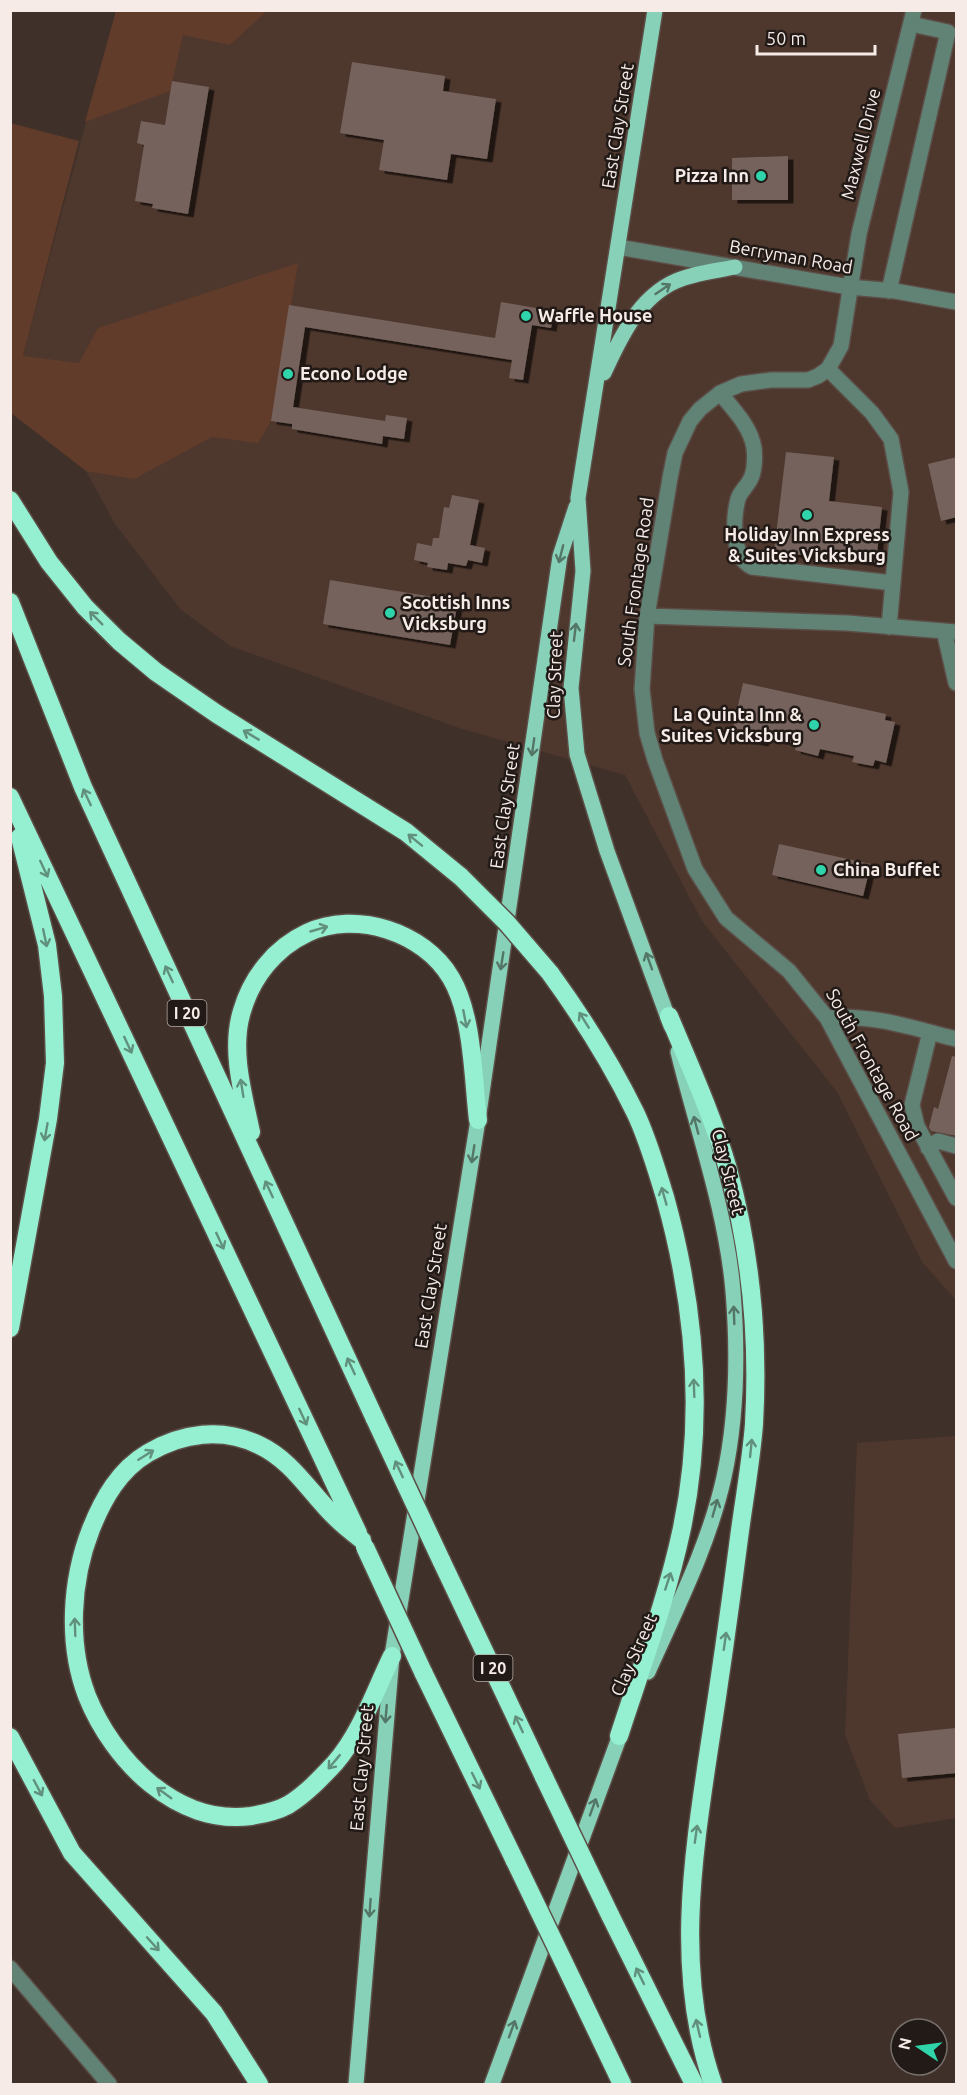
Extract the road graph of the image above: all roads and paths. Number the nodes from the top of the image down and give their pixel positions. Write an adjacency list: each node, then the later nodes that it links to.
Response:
1 (655, 10): 3 (main road, East Clay Street)
2 (913, 17): 5 (street, Maxwell Drive); 6 (street)
3 (618, 247): 4 (street, Berryman Road); 9 (main road, Clay Street)
4 (735, 267): 5 (street, Berryman Road); 9 (main road, one-way to 4)
5 (849, 287): 6 (street, Berryman Road); 8 (street)
6 (889, 291): 7 (street, Berryman Road)
7 (957, 302)
8 (828, 369): 10 (street, South Frontage Road); 13 (street)
9 (596, 389): 11 (main road, Clay Street)
10 (720, 393): 13 (street); 15 (street, South Frontage Road)
11 (578, 498): 20 (main road, Clay Street, one-way to 11); 24 (main road, East Clay Street, one-way to 24)
12 (10, 500): 33 (highway, one-way to 12, bridge)
13 (893, 584): 16 (street)
14 (10, 602): 27 (highway, I 20, one-way to 14)
15 (647, 616): 16 (street); 21 (street, South Frontage Road)
16 (889, 627): 17 (street)
17 (950, 631): 18 (street)
18 (957, 684)
19 (10, 799): 30 (highway, one-way to 30); 31 (highway, one-way to 31)
20 (669, 1016): 33 (main road, Clay Street, one-way to 20); 42 (highway, one-way to 20)
21 (827, 1018): 22 (street); 29 (street, South Frontage Road)
22 (930, 1032): 23 (street); 26 (street)
23 (957, 1039)
24 (478, 1120): 27 (highway, one-way to 24); 32 (main road, East Clay Street, one-way to 32)
25 (957, 1146): 26 (street)
26 (928, 1148): 28 (street)
27 (258, 1166): 41 (highway, I 20, one-way to 27, bridge)
28 (957, 1198)
29 (957, 1261)
30 (10, 1328)
31 (363, 1544): 32 (highway, one-way to 31); 40 (highway, one-way to 40, bridge)
32 (392, 1656): 38 (main road, East Clay Street, one-way to 38)
33 (619, 1736): 39 (main road, Clay Street, one-way to 33)
34 (10, 1737): 37 (highway, one-way to 37)
35 (10, 1968): 36 (street)
36 (109, 2085)
37 (259, 2085)
38 (356, 2085)
39 (492, 2085)
40 (622, 2085)
41 (694, 2085)
42 (713, 2085)

